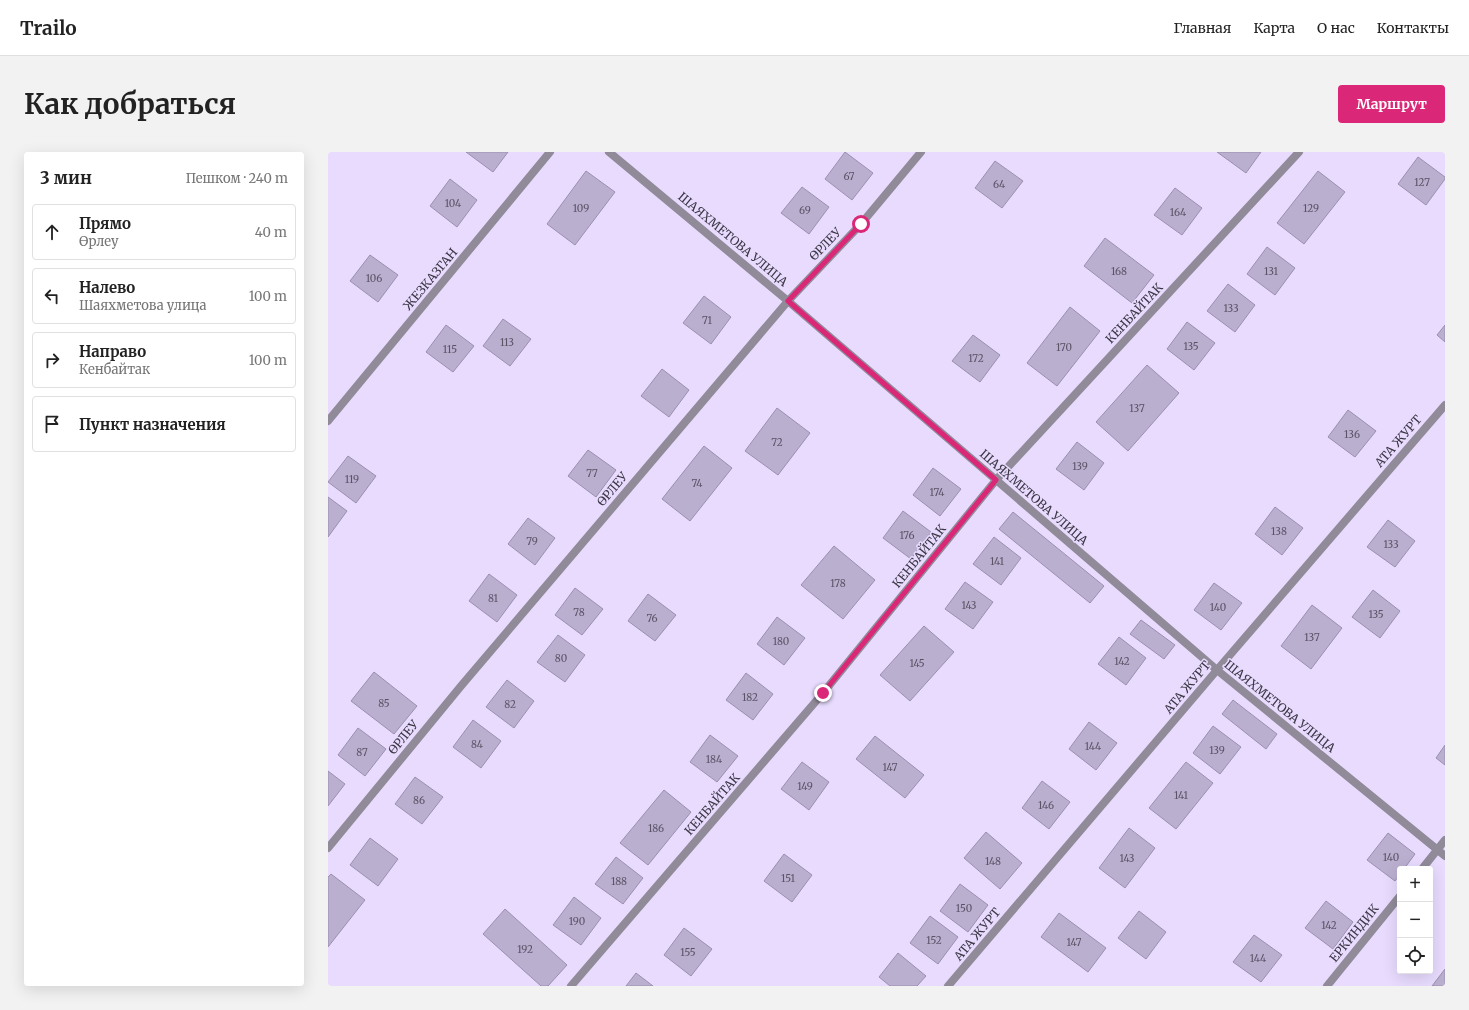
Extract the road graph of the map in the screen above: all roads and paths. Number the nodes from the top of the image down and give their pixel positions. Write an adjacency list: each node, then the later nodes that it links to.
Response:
1 (550, 152): 7 (street, ЖЕЗКАЗГАН)
2 (609, 152): 5 (street, ШАЯХМЕТОВА УЛИЦА)
3 (921, 152): 5 (street, ӨРЛЕУ)
4 (1299, 152): 8 (street, КЕНБАЙТАК)
5 (788, 301): 8 (street, ШАЯХМЕТОВА УЛИЦА); 11 (street, ӨРЛЕУ)
6 (1445, 404): 9 (street, АТА ЖУРТ)
7 (328, 421)
8 (996, 480): 9 (street, ШАЯХМЕТОВА УЛИЦА); 16 (street, КЕНБАЙТАК)
9 (1217, 670): 12 (street, ШАЯХМЕТОВА УЛИЦА); 17 (street, АТА ЖУРТ)
10 (1445, 840): 12 (street)
11 (328, 848)
12 (1437, 850): 13 (street, ШАЯХМЕТОВА УЛИЦА); 14 (street)
13 (1445, 856)
14 (1424, 866)
15 (1397, 900): 18 (street, ЕРКИНДИК)
16 (571, 986)
17 (948, 986)
18 (1327, 986)

